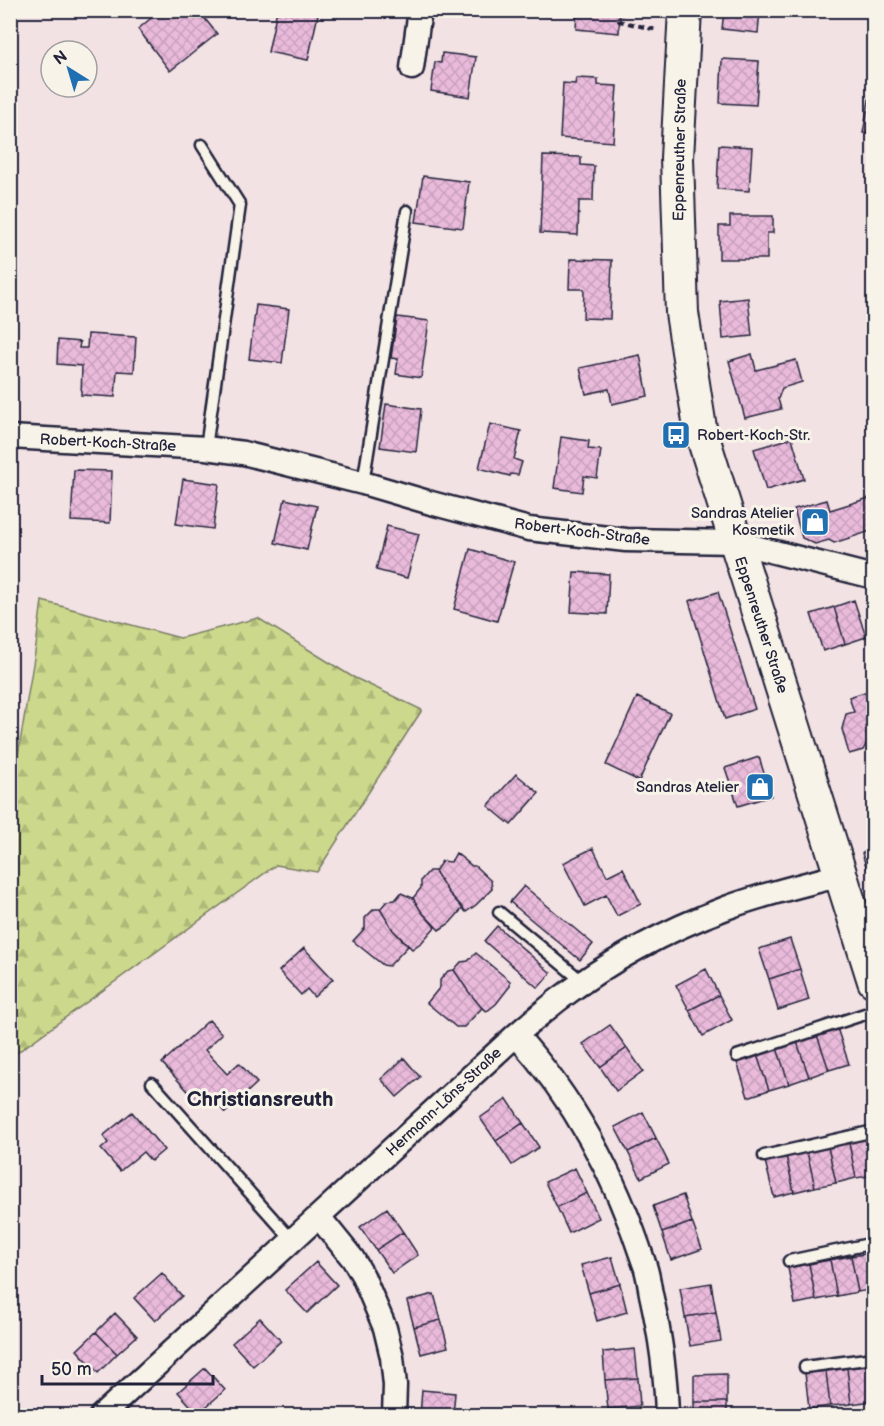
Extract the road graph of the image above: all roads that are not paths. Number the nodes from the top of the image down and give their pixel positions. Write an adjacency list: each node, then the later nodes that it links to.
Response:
1 (420, 10): 3 (street)
2 (684, 23): 9 (main road, Eppenreuther Straße)
3 (412, 68)
4 (202, 145): 7 (lane)
5 (407, 211): 8 (lane)
6 (10, 437): 7 (street, Robert-Koch-Straße)
7 (206, 448): 8 (street, Robert-Koch-Straße)
8 (363, 483): 9 (street, Robert-Koch-Straße)
9 (735, 542): 10 (street, Robert-Koch-Straße); 11 (main road, Eppenreuther Straße)
10 (873, 577)
11 (841, 875): 13 (main road, Eppenreuther Straße); 14 (street, Hermann-Löns-Straße)
12 (500, 912): 14 (lane)
13 (873, 981)
14 (583, 983): 16 (street, Hermann-Löns-Straße)
15 (873, 1011): 17 (lane)
16 (516, 1035): 21 (street, Hermann-Löns-Straße); 29 (street)
17 (737, 1056)
18 (152, 1083): 22 (lane)
19 (873, 1131): 20 (lane)
20 (764, 1155)
21 (319, 1217): 22 (street, Hermann-Löns-Straße); 28 (street)
22 (293, 1241): 27 (street, Hermann-Löns-Straße)
23 (873, 1244): 24 (lane)
24 (789, 1261)
25 (873, 1358): 26 (lane)
26 (805, 1367)
27 (102, 1416)
28 (394, 1416)
29 (667, 1416)

